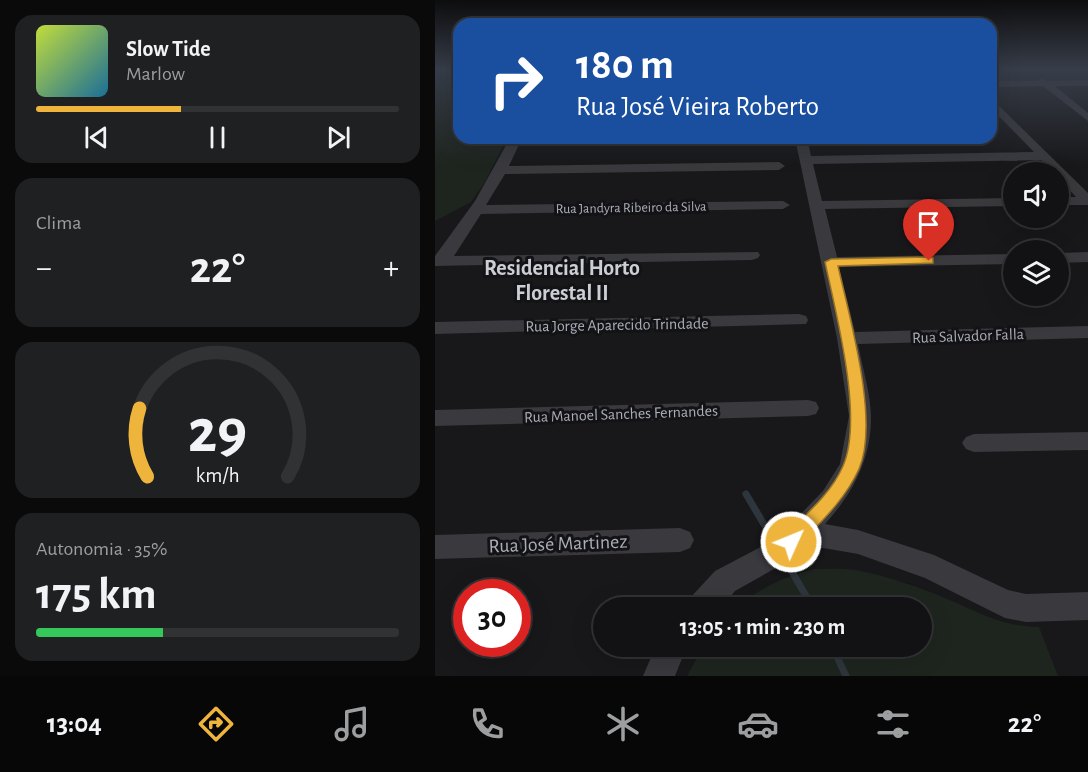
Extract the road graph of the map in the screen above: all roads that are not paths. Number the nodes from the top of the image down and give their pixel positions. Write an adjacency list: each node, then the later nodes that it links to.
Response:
1 (1067, 102): 3 (street)
2 (997, 107): 5 (street)
3 (1088, 118)
4 (999, 123): 5 (street)
5 (1012, 123): 8 (street)
6 (513, 144): 11 (street)
7 (802, 144): 9 (street)
8 (1044, 156): 9 (street); 13 (street)
9 (806, 160): 16 (street)
10 (779, 166): 11 (street)
11 (502, 170): 17 (street)
12 (1069, 201): 13 (street)
13 (1088, 201)
14 (1003, 202): 16 (street)
15 (783, 205): 17 (street, Rua Jandyra Ribeiro da Silva)
16 (816, 205): 23 (street)
17 (478, 210): 22 (street)
18 (752, 255): 22 (street)
19 (1088, 257): 20 (street)
20 (1069, 258)
21 (1003, 259): 23 (street)
22 (438, 261)
23 (831, 262): 27 (street)
24 (799, 320): 25 (street, Rua Jorge Aparecido Trindade)
25 (435, 328)
26 (1088, 332): 27 (street, Rua Salvador Falla)
27 (847, 339): 32 (street)
28 (808, 408): 29 (street, Rua Manoel Sanches Fernandes)
29 (435, 418)
30 (1088, 441): 31 (street)
31 (974, 443)
32 (801, 532): 35 (street); 36 (street)
33 (680, 540): 34 (street, Rua José Martinez)
34 (435, 547)
35 (711, 597)
36 (1088, 606)
37 (667, 657): 38 (street)
38 (659, 676)

